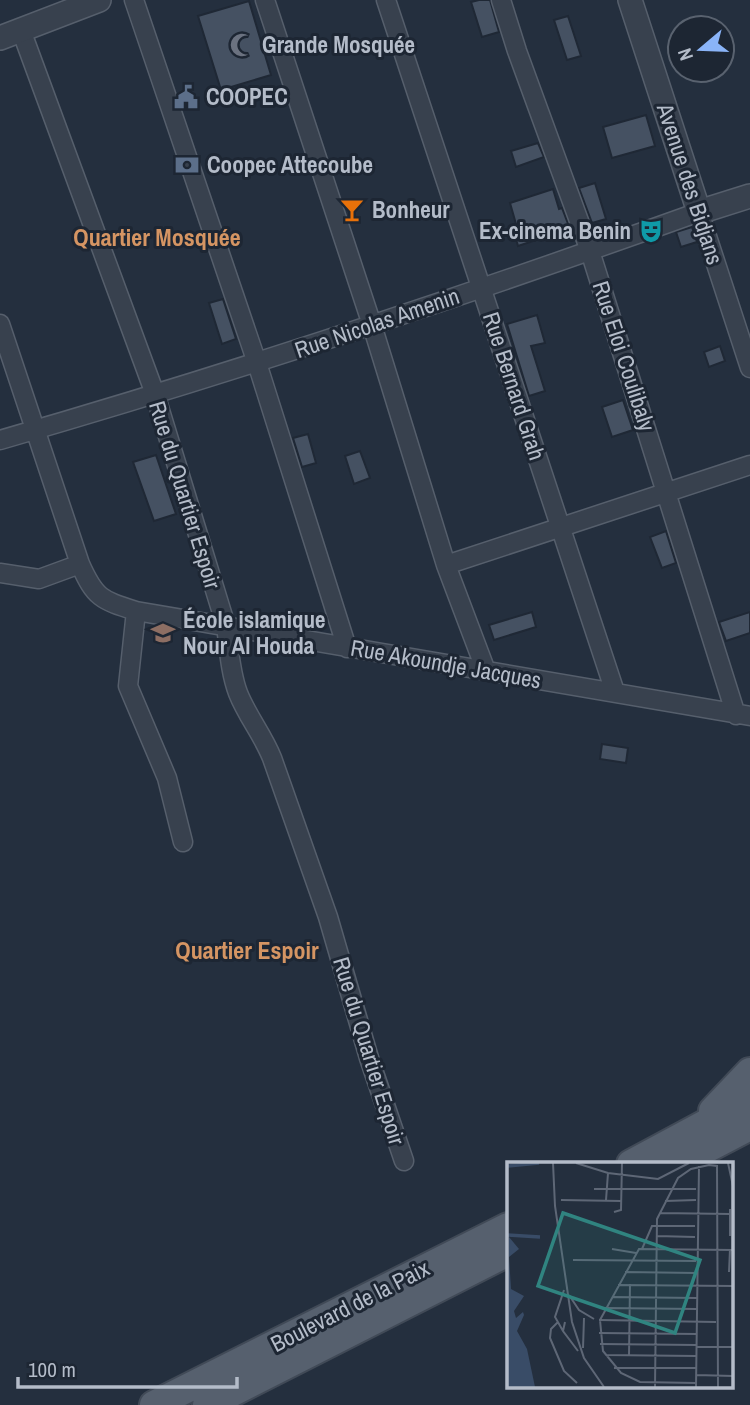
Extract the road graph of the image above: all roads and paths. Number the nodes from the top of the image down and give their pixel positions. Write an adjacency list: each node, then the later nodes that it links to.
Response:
1 (99, 0): 7 (street)
2 (134, 0): 14 (street)
3 (265, 0): 13 (street)
4 (386, 0): 11 (street, Rue Bernard Grah)
5 (501, 0): 10 (street, Rue Eloi Coulibaly)
6 (630, 0): 9 (street, Avenue des Bidjans)
7 (10, 34): 16 (street, Rue du Quartier Espoir)
8 (750, 196): 9 (street, Rue Nicolas Amenin)
9 (699, 212): 10 (street, Rue Nicolas Amenin); 15 (street, Avenue des Bidjans)
10 (590, 251): 11 (street, Rue Nicolas Amenin); 20 (street, Rue Eloi Coulibaly)
11 (482, 288): 13 (street, Rue Nicolas Amenin); 21 (street, Rue Bernard Grah)
12 (0, 324): 17 (street, Rue Akoundje Jacques)
13 (372, 325): 14 (street, Rue Nicolas Amenin); 23 (street)
14 (257, 363): 16 (street, Rue Nicolas Amenin); 27 (street)
15 (750, 368)
16 (155, 394): 17 (street, Rue Nicolas Amenin); 26 (street, Rue du Quartier Espoir)
17 (36, 429): 18 (street, Rue Nicolas Amenin); 22 (street, Rue Akoundje Jacques)
18 (0, 440)
19 (750, 465): 20 (street)
20 (668, 494): 21 (street); 30 (street, Rue Eloi Coulibaly)
21 (561, 528): 23 (street); 29 (street, Rue Bernard Grah)
22 (80, 564): 24 (street); 25 (street, Rue Akoundje Jacques)
23 (446, 565): 28 (street)
24 (0, 573)
25 (136, 611): 26 (street, Rue Akoundje Jacques); 31 (street)
26 (226, 626): 27 (street, Rue Akoundje Jacques); 37 (street, Rue du Quartier Espoir)
27 (347, 648): 28 (street, Rue Akoundje Jacques)
28 (486, 671): 29 (street, Rue Akoundje Jacques)
29 (615, 692): 30 (street, Rue Akoundje Jacques)
30 (743, 716)
31 (183, 842)
32 (750, 1072): 35 (main road)
33 (750, 1100): 35 (main road)
34 (750, 1126): 35 (main road)
35 (700, 1140): 36 (main road); 38 (main road); 39 (main road)
36 (750, 1147)
37 (404, 1161)
38 (637, 1162)
39 (679, 1162)
40 (507, 1228): 42 (main road, Boulevard de la Paix)
41 (507, 1253): 43 (main road, Boulevard de la Paix)
42 (154, 1405)
43 (207, 1405)

